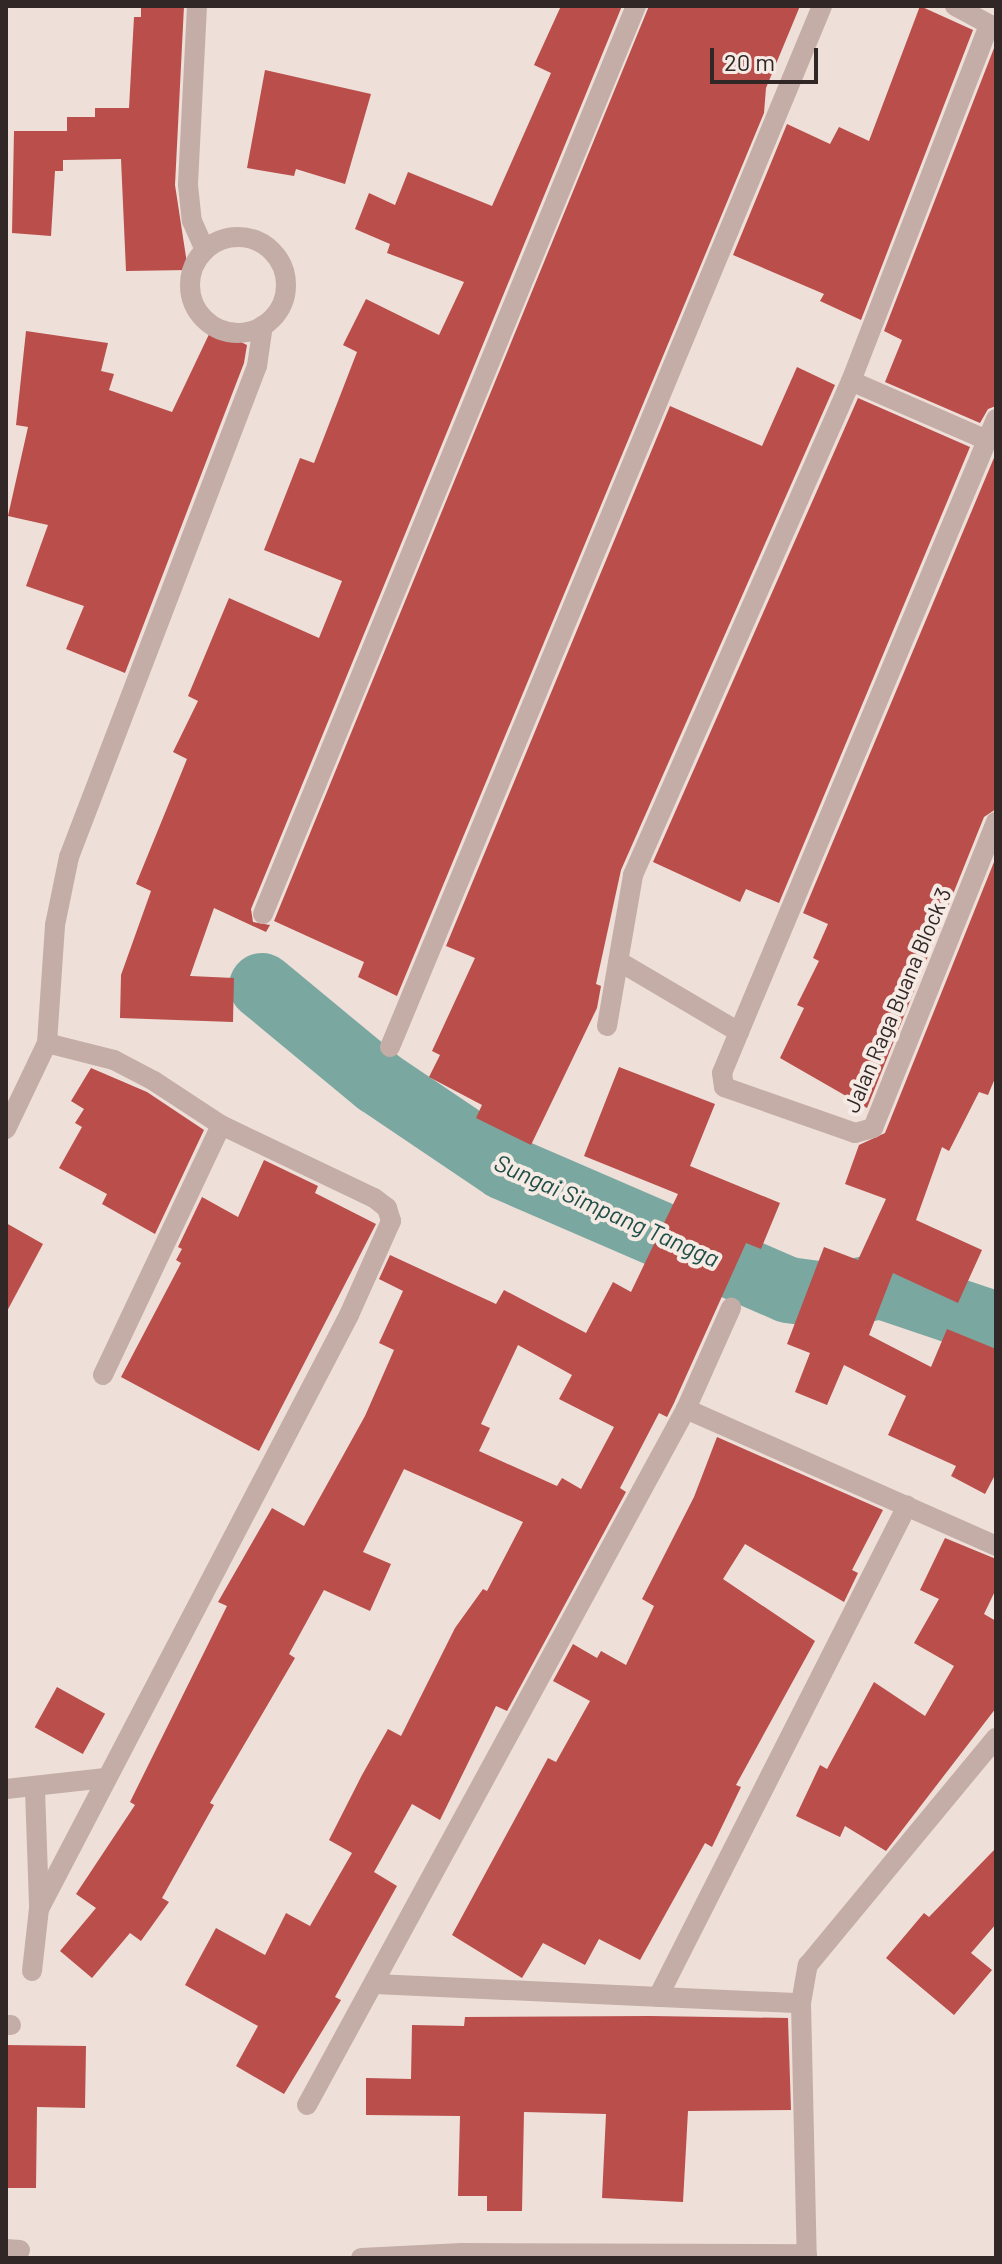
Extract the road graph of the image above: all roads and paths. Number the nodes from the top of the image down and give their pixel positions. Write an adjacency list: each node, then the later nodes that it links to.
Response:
1 (197, 6): 6 (street)
2 (636, 6): 12 (street)
3 (822, 6): 17 (street)
4 (955, 6): 5 (street)
5 (992, 26): 8 (street)
6 (205, 250): 7 (street); 7 (street)
7 (263, 325): 16 (street)
8 (851, 381): 10 (street); 13 (street)
9 (996, 419): 10 (street)
10 (987, 440): 15 (street)
11 (996, 822): 15 (street, Jalan Raga Buana Block 3)
12 (263, 914)
13 (620, 962): 14 (street); 15 (street)
14 (607, 1026)
15 (739, 1032)
16 (47, 1043): 18 (street); 19 (street)
17 (390, 1047)
18 (221, 1125): 21 (street); 26 (street)
19 (6, 1129)
20 (731, 1308): 22 (street)
21 (103, 1375)
22 (686, 1409): 23 (street); 31 (street)
23 (907, 1506): 24 (street); 32 (street)
24 (996, 1546)
25 (996, 1738): 33 (street)
26 (105, 1778): 28 (street); 29 (street)
27 (6, 1789): 28 (street)
28 (35, 1790): 29 (street)
29 (39, 1909): 30 (street)
30 (32, 1971)
31 (375, 1984): 32 (street); 34 (street)
32 (658, 1997): 33 (street)
33 (801, 2003): 35 (street)
34 (307, 2105)
35 (807, 2256): 36 (street)
36 (361, 2258)

